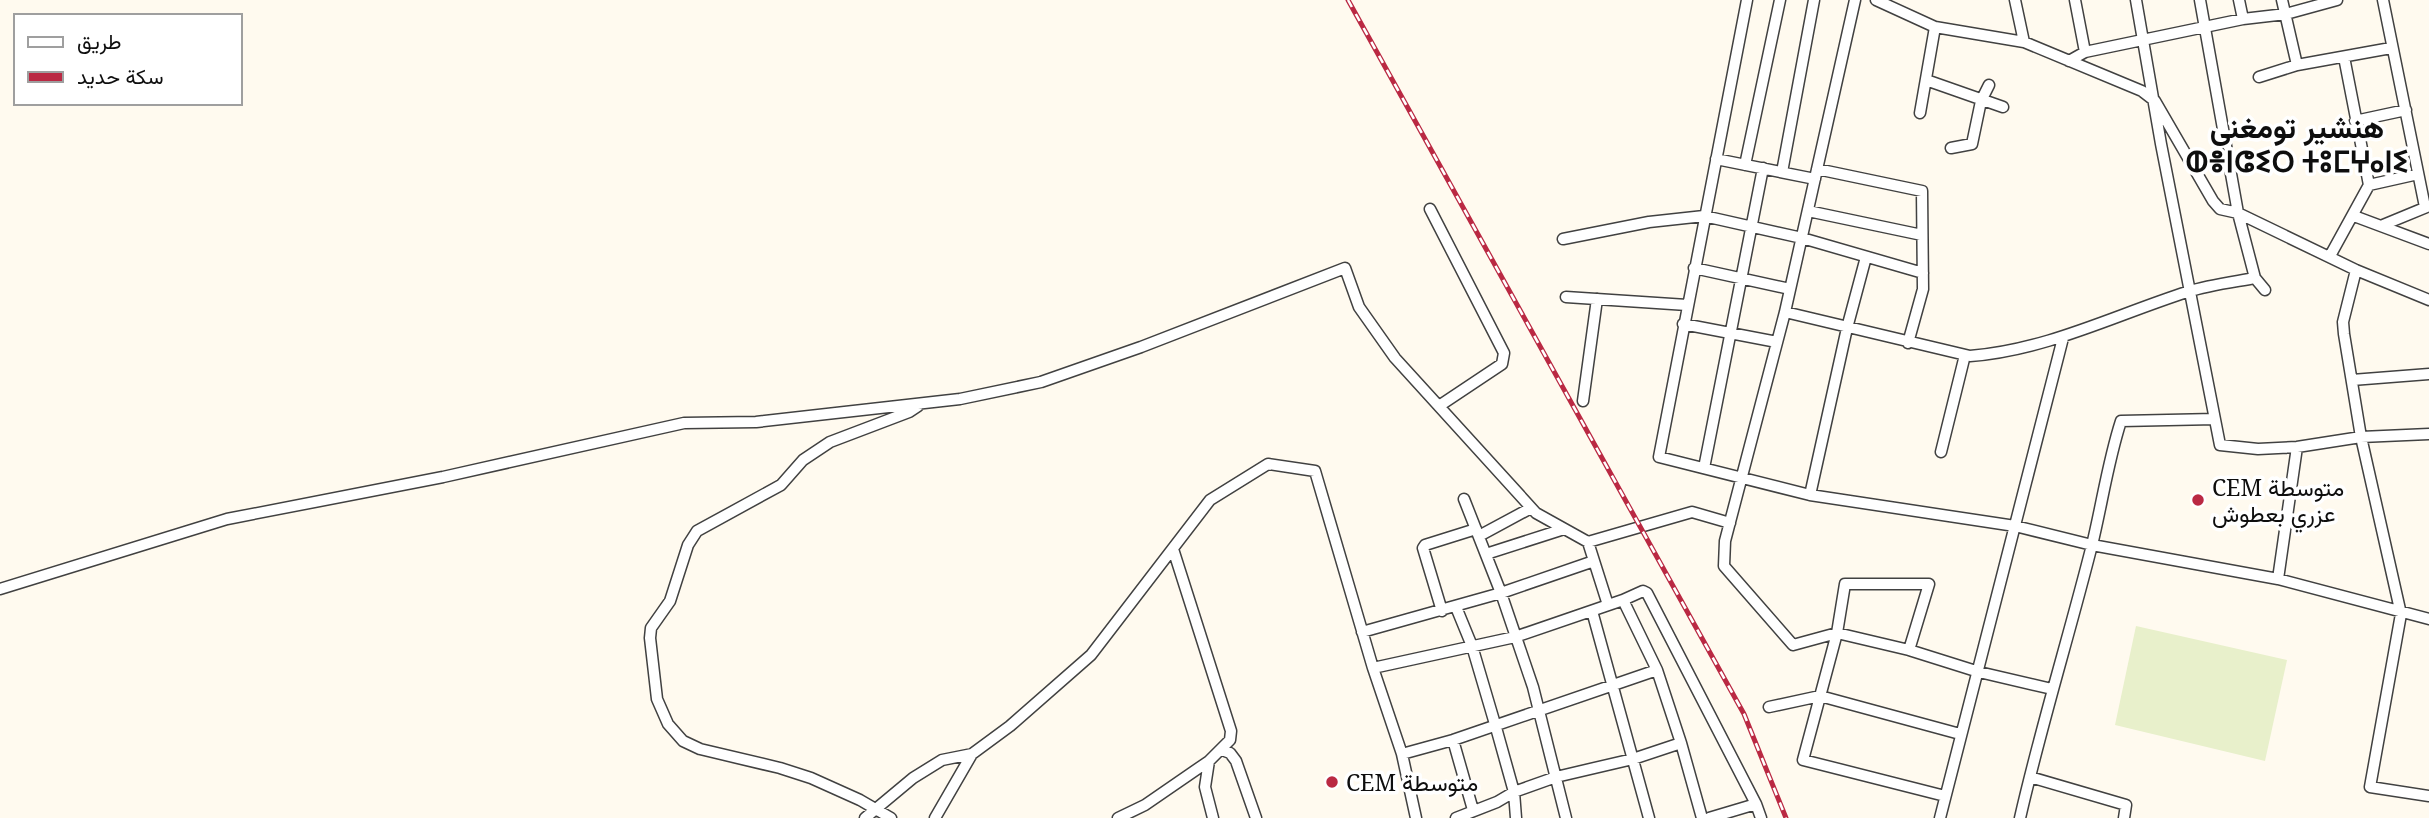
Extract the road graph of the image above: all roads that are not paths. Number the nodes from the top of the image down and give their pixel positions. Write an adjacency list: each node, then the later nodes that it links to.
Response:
1 (1747, 0): 35 (street)
2 (1780, 0): 36 (street)
3 (1814, 0): 38 (street)
4 (1855, 0): 40 (street)
5 (1877, 0): 16 (street)
6 (2015, 0): 19 (street)
7 (2075, 0): 21 (street)
8 (2136, 0): 18 (street)
9 (2200, 0): 17 (street)
10 (2239, 0): 15 (street)
11 (2282, 0): 14 (street)
12 (2337, 0): 14 (street)
13 (2383, 0): 20 (street)
14 (2286, 14): 15 (street); 24 (street)
15 (2244, 19): 17 (street)
16 (1935, 27): 19 (street); 26 (street)
17 (2206, 28): 18 (street); 45 (street)
18 (2143, 39): 21 (street); 29 (street)
19 (2024, 42): 23 (street)
20 (2391, 48): 22 (street); 31 (street)
21 (2085, 52): 23 (street)
22 (2344, 57): 24 (street); 33 (street)
23 (2069, 61): 29 (street)
24 (2297, 65): 25 (street)
25 (2259, 77)
26 (1926, 80): 28 (street); 32 (street)
27 (1989, 85): 28 (street)
28 (1981, 101): 30 (street); 34 (street)
29 (2155, 101): 45 (street); 63 (street)
30 (2003, 107)
31 (2406, 110): 33 (street); 39 (street)
32 (1920, 113)
33 (2355, 121): 41 (street)
34 (1951, 148)
35 (1716, 159): 36 (street); 46 (street)
36 (1745, 165): 37 (street)
37 (1763, 168): 38 (street); 49 (street)
38 (1782, 172): 40 (street)
39 (2418, 173): 41 (street); 42 (street)
40 (1816, 174): 44 (street); 50 (street)
41 (2369, 185): 47 (street)
42 (2427, 207): 48 (street)
43 (1430, 209): 80 (street)
44 (1808, 211): 50 (street); 51 (street)
45 (2238, 213): 54 (street); 59 (street)
46 (1704, 216): 49 (street); 52 (street); 56 (street)
47 (2354, 216): 48 (street); 54 (street)
48 (2383, 225): 53 (street)
49 (1751, 227): 51 (street); 60 (street)
50 (1922, 235): 58 (street)
51 (1802, 237): 55 (street); 61 (street)
52 (1563, 239)
53 (2429, 244)
54 (2330, 256): 57 (street)
55 (1866, 257): 58 (street); 70 (street)
56 (1694, 268): 60 (street); 67 (street)
57 (2356, 270): 66 (street); 77 (street)
58 (1923, 274): 74 (street)
59 (2256, 278): 62 (street); 63 (street)
60 (1741, 279): 61 (street); 71 (street)
61 (1790, 289): 68 (street)
62 (2265, 290)
63 (2189, 291): 72 (street); 81 (street)
64 (1566, 297): 65 (street)
65 (1597, 299): 67 (street); 78 (street)
66 (2429, 300)
67 (1687, 305): 69 (street)
68 (1785, 312): 70 (street); 73 (street)
69 (1683, 324): 71 (street); 86 (street)
70 (1847, 328): 74 (street); 88 (street)
71 (1731, 333): 73 (street); 86 (street)
72 (2063, 338): 75 (street); 92 (street)
73 (1777, 342): 87 (street)
74 (1908, 343): 75 (street)
75 (1965, 355): 85 (street)
76 (2429, 374): 77 (street)
77 (2352, 380): 83 (street)
78 (1583, 401)
79 (923, 403): 80 (street); 101 (street); 138 (street)
80 (1439, 406): 90 (street)
81 (2215, 419): 84 (street); 96 (street)
82 (2429, 434): 83 (street)
83 (2361, 438): 84 (street); 108 (street)
84 (2297, 447): 100 (street)
85 (1941, 452)
86 (1704, 468): 87 (street)
87 (1742, 477): 88 (street); 91 (street)
88 (1810, 495): 92 (street)
89 (1464, 499): 94 (street)
90 (1531, 508): 93 (street); 94 (street)
91 (1730, 523): 95 (street); 111 (street)
92 (2015, 526): 96 (street); 117 (street)
93 (1564, 529): 95 (street); 98 (street)
94 (1477, 532): 98 (street); 106 (street)
95 (1588, 542): 99 (street)
96 (2092, 545): 100 (street); 119 (street)
97 (1173, 549): 110 (street); 127 (street); 128 (street)
98 (1486, 554): 102 (street)
99 (1594, 561): 102 (street); 104 (street)
100 (2278, 579): 108 (street)
101 (0, 589)
102 (1501, 593): 105 (street); 112 (street)
103 (1623, 600): 104 (street); 116 (street); 137 (street)
104 (1608, 605): 107 (street)
105 (1456, 607): 106 (street); 113 (street)
106 (1442, 611): 110 (street)
107 (1592, 611): 112 (street); 118 (street)
108 (2401, 614): 109 (street); 136 (street)
109 (2429, 619)
110 (1362, 632): 115 (street)
111 (1836, 632): 114 (street); 114 (street); 120 (street)
112 (1515, 637): 113 (street); 122 (street)
113 (1472, 646): 115 (street); 123 (street)
114 (1909, 650): 117 (street)
115 (1373, 668): 129 (street)
116 (1657, 670): 118 (street); 126 (street)
117 (1979, 671): 119 (street); 124 (street)
118 (1612, 684): 122 (street); 130 (street)
119 (2052, 689): 132 (street)
120 (1820, 696): 121 (street); 124 (street); 135 (street)
121 (1769, 707)
122 (1538, 709): 123 (street); 133 (street)
123 (1495, 724): 125 (street); 134 (street)
124 (1960, 734): 135 (street)
125 (1452, 740): 129 (street); 139 (street)
126 (1681, 743): 130 (street); 151 (street)
127 (1222, 750): 131 (street); 145 (street)
128 (972, 754): 138 (street); 142 (street)
129 (1402, 754): 146 (street)
130 (1633, 759): 133 (street); 150 (street)
131 (1209, 761): 143 (street); 144 (street)
132 (2030, 776): 155 (street); 156 (street)
133 (1556, 777): 134 (street); 149 (street)
134 (1514, 792): 139 (street); 148 (street)
135 (1945, 796): 154 (street)
136 (2429, 796)
137 (1756, 804): 152 (street); 153 (street)
138 (877, 809): 140 (street); 141 (street)
139 (1473, 810): 147 (street)
140 (865, 818)
141 (891, 818)
142 (934, 818)
143 (1118, 818)
144 (1213, 818)
145 (1256, 818)
146 (1416, 818)
147 (1456, 818)
148 (1517, 818)
149 (1566, 818)
150 (1649, 818)
151 (1702, 818)
152 (1709, 818)
153 (1761, 818)
154 (1940, 818)
155 (2020, 818)
156 (2124, 818)

